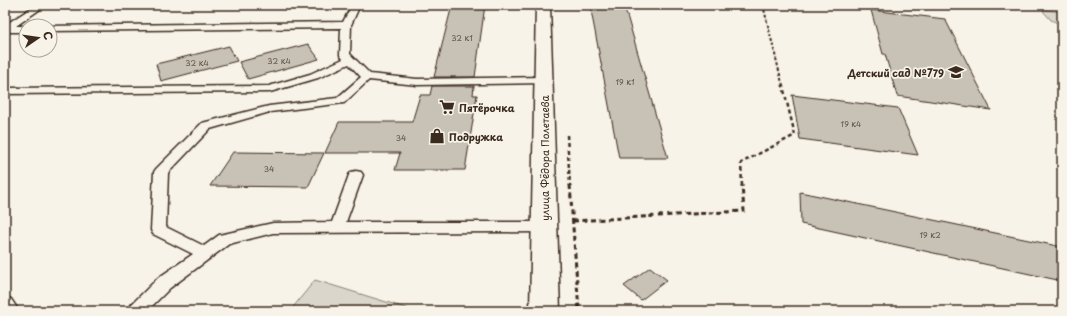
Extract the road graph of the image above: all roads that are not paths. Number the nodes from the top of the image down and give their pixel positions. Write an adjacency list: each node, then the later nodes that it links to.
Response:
1 (42, 5): 6 (lane)
2 (356, 5): 4 (lane)
3 (543, 5): 10 (main road, улица Фёдора Полетаева)
4 (346, 25): 5 (lane); 8 (lane)
5 (58, 28)
6 (5, 29): 7 (lane)
7 (18, 29)
8 (350, 60): 9 (lane); 11 (lane)
9 (367, 77): 10 (lane); 15 (lane)
10 (543, 80): 13 (main road, улица Фёдора Полетаева)
11 (5, 91)
12 (356, 175): 14 (lane)
13 (544, 227): 14 (lane); 19 (main road, улица Фёдора Полетаева)
14 (337, 228): 15 (lane)
15 (205, 253): 18 (lane)
16 (5, 304): 17 (lane)
17 (10, 311)
18 (136, 311)
19 (545, 311)

